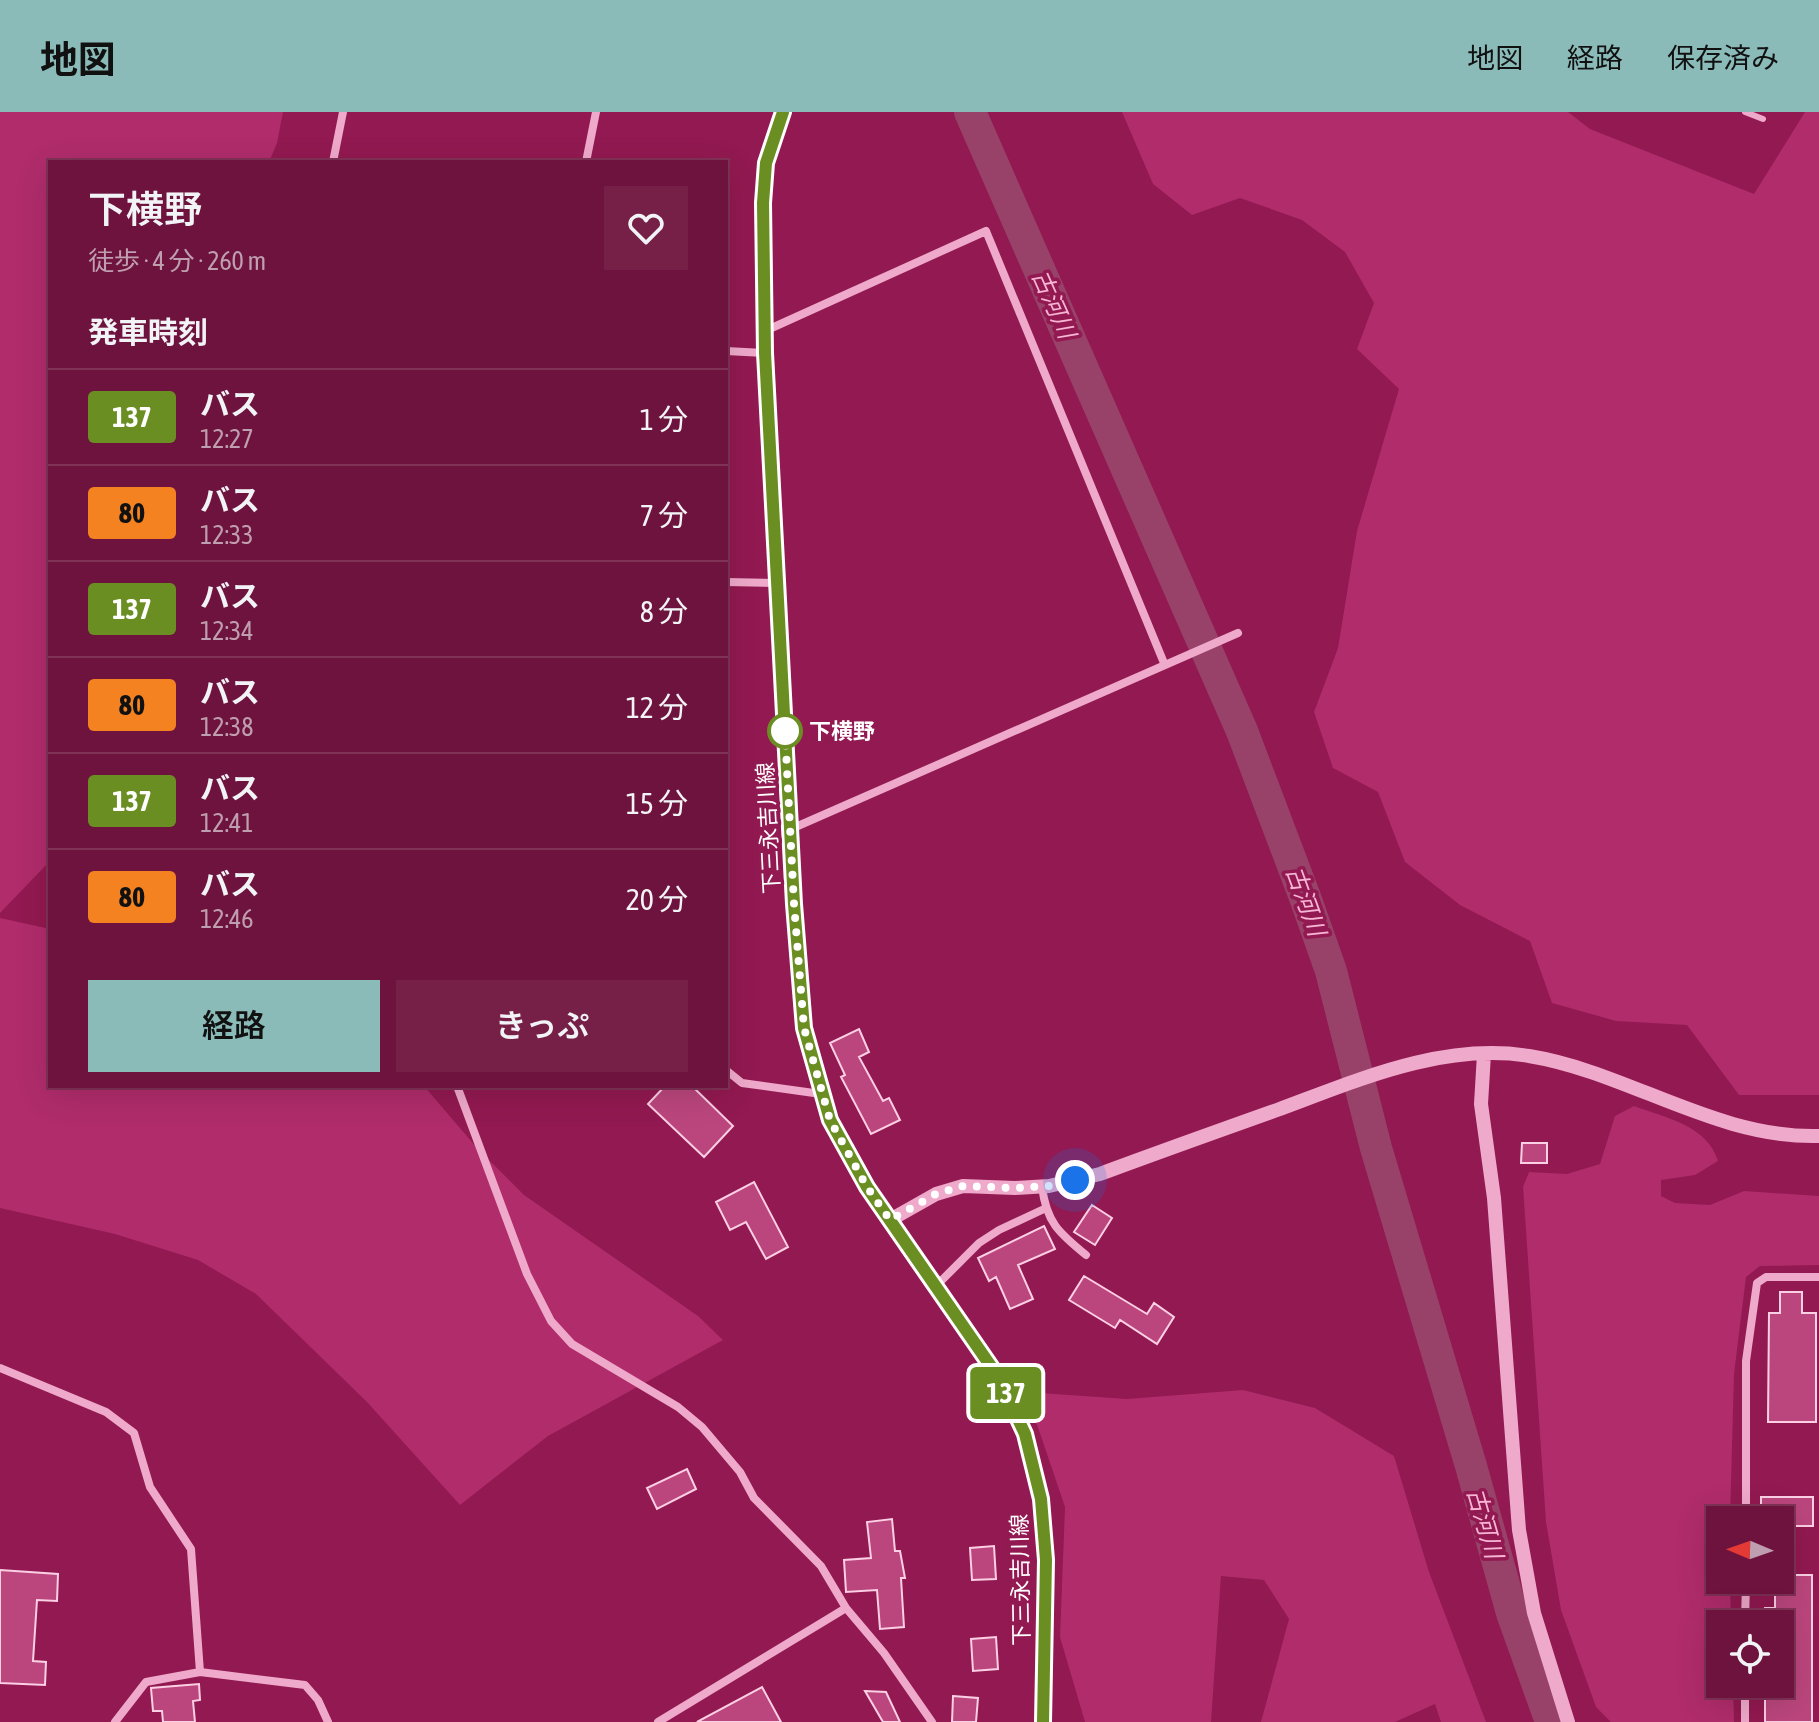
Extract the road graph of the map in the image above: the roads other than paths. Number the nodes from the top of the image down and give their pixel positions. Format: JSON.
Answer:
{"nodes":[{"id":1,"x":343,"y":112,"type":"edge"},
{"id":2,"x":596,"y":112,"type":"edge"},
{"id":3,"x":783,"y":112,"type":"edge"},
{"id":4,"x":1745,"y":112,"type":"edge"},
{"id":5,"x":1763,"y":119,"type":"dead end"},
{"id":6,"x":333,"y":160,"type":"edge"},
{"id":7,"x":586,"y":160,"type":"edge"},
{"id":8,"x":765,"y":331,"type":"junction"},
{"id":9,"x":728,"y":351,"type":"edge"},
{"id":10,"x":765,"y":353,"type":"junction"},
{"id":11,"x":728,"y":582,"type":"edge"},
{"id":12,"x":776,"y":583,"type":"junction"},
{"id":13,"x":1238,"y":633,"type":"dead end"},
{"id":14,"x":1167,"y":662,"type":"junction"},
{"id":15,"x":790,"y":829,"type":"junction"},
{"id":16,"x":1484,"y":1054,"type":"junction"},
{"id":17,"x":728,"y":1072,"type":"edge"},
{"id":18,"x":458,"y":1088,"type":"edge"},
{"id":19,"x":821,"y":1094,"type":"junction"},
{"id":20,"x":1819,"y":1136,"type":"edge"},
{"id":21,"x":1042,"y":1186,"type":"junction"},
{"id":22,"x":1044,"y":1209,"type":"junction"},
{"id":23,"x":890,"y":1220,"type":"junction"},
{"id":24,"x":1086,"y":1255,"type":"dead end"},
{"id":25,"x":1819,"y":1277,"type":"edge"},
{"id":26,"x":936,"y":1286,"type":"junction"},
{"id":27,"x":0,"y":1368,"type":"edge"},
{"id":28,"x":1746,"y":1506,"type":"edge"},
{"id":29,"x":846,"y":1608,"type":"junction"},
{"id":30,"x":200,"y":1672,"type":"junction"},
{"id":31,"x":1745,"y":1698,"type":"edge"},
{"id":32,"x":115,"y":1722,"type":"edge"},
{"id":33,"x":328,"y":1722,"type":"edge"},
{"id":34,"x":658,"y":1722,"type":"edge"},
{"id":35,"x":932,"y":1722,"type":"edge"},
{"id":36,"x":1043,"y":1722,"type":"edge"},
{"id":37,"x":1568,"y":1722,"type":"edge"},
{"id":38,"x":1745,"y":1722,"type":"edge"}],
"edges":[{"from":1,"to":6,"type":"street"},
{"from":2,"to":7,"type":"street"},
{"from":3,"to":8,"type":"main road","name":"下三永吉川線"},
{"from":4,"to":5,"type":"lane"},
{"from":8,"to":10,"type":"main road","name":"下三永吉川線"},
{"from":8,"to":14,"type":"street"},
{"from":9,"to":10,"type":"street"},
{"from":10,"to":12,"type":"main road","name":"下三永吉川線"},
{"from":11,"to":12,"type":"street"},
{"from":12,"to":15,"type":"main road","name":"下三永吉川線"},
{"from":13,"to":14,"type":"street"},
{"from":14,"to":15,"type":"street"},
{"from":15,"to":19,"type":"main road","name":"下三永吉川線"},
{"from":16,"to":20,"type":"street"},
{"from":16,"to":21,"type":"street"},
{"from":16,"to":37,"type":"street"},
{"from":17,"to":19,"type":"street"},
{"from":18,"to":29,"type":"street"},
{"from":19,"to":23,"type":"main road","name":"下三永吉川線"},
{"from":21,"to":22,"type":"street"},
{"from":21,"to":23,"type":"street"},
{"from":22,"to":24,"type":"street"},
{"from":22,"to":26,"type":"street"},
{"from":23,"to":26,"type":"main road","name":"下三永吉川線"},
{"from":25,"to":28,"type":"street"},
{"from":26,"to":36,"type":"main road","name":"下三永吉川線"},
{"from":27,"to":30,"type":"street"},
{"from":29,"to":34,"type":"street"},
{"from":29,"to":35,"type":"street"},
{"from":30,"to":32,"type":"street"},
{"from":30,"to":33,"type":"street"},
{"from":31,"to":38,"type":"street"}]}
